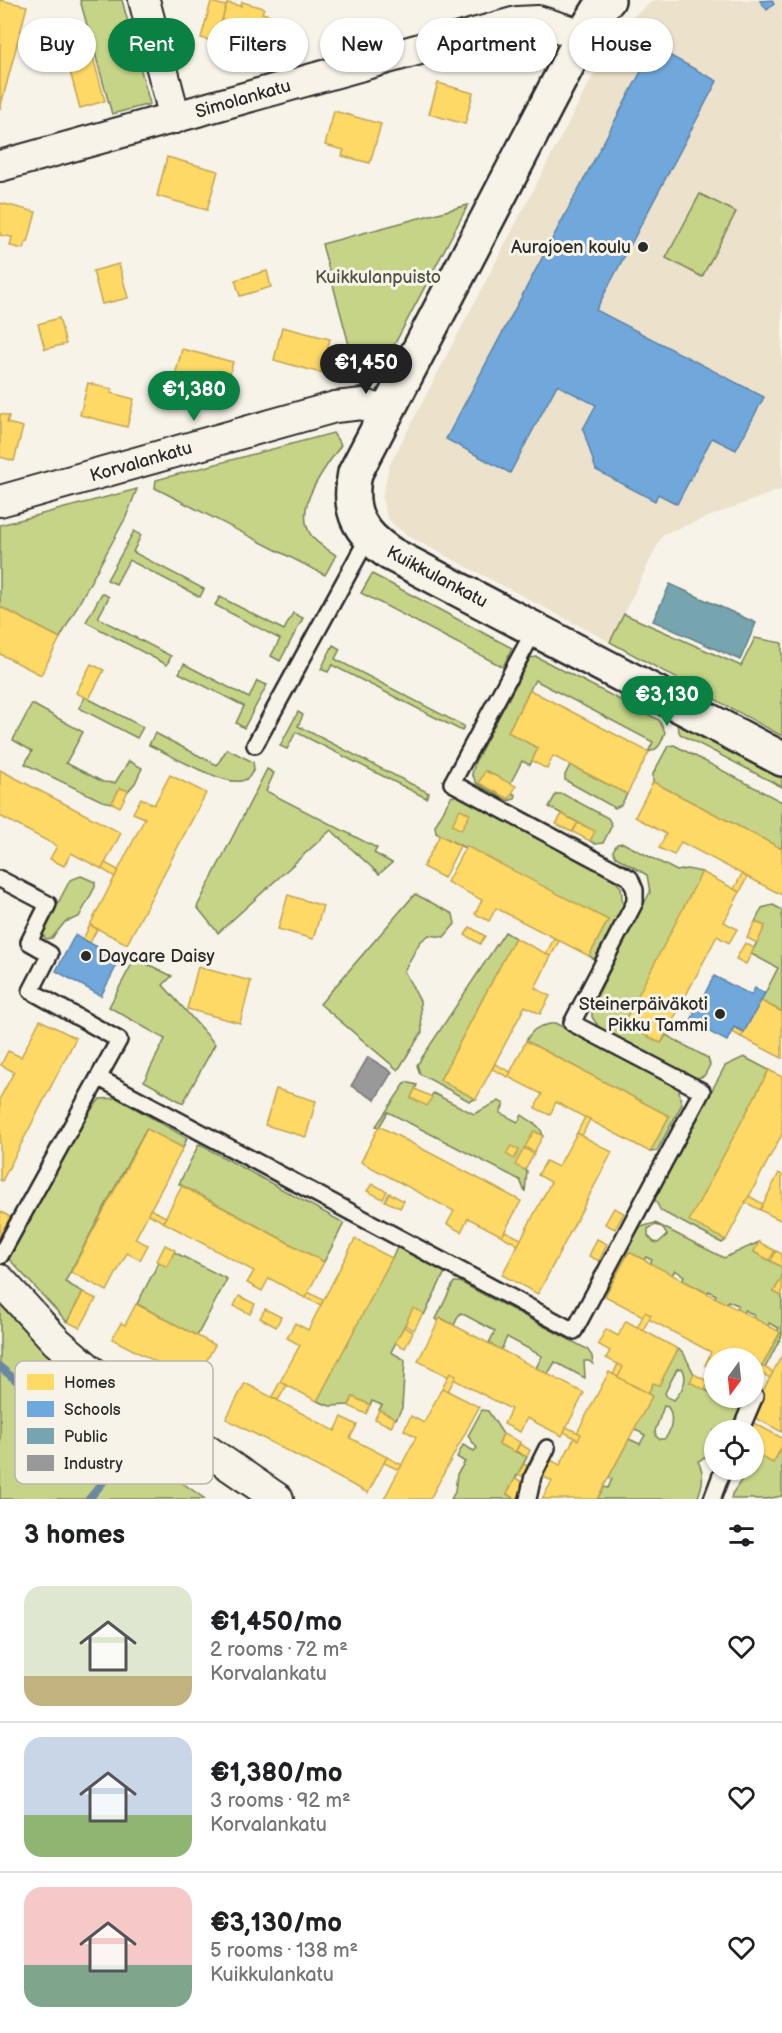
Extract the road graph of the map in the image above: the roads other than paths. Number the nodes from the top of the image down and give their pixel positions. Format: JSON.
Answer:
{"nodes":[{"id":1,"x":144,"y":0,"type":"edge"},
{"id":2,"x":608,"y":0,"type":"edge"},
{"id":3,"x":594,"y":18,"type":"edge"},
{"id":4,"x":569,"y":31,"type":"edge"},
{"id":5,"x":569,"y":62,"type":"edge"},
{"id":6,"x":175,"y":118,"type":"junction"},
{"id":7,"x":0,"y":166,"type":"edge"},
{"id":8,"x":385,"y":414,"type":"junction"},
{"id":9,"x":0,"y":501,"type":"edge"},
{"id":10,"x":369,"y":537,"type":"junction"},
{"id":11,"x":535,"y":629,"type":"junction"},
{"id":12,"x":255,"y":746,"type":"dead end"},
{"id":13,"x":782,"y":759,"type":"edge"},
{"id":14,"x":0,"y":879,"type":"edge"},
{"id":15,"x":99,"y":1077,"type":"junction"},
{"id":16,"x":0,"y":1256,"type":"edge"},
{"id":17,"x":0,"y":1280,"type":"edge"},
{"id":18,"x":78,"y":1361,"type":"edge"},
{"id":19,"x":547,"y":1448,"type":"dead end"},
{"id":20,"x":213,"y":1456,"type":"edge"},
{"id":21,"x":719,"y":1480,"type":"edge"},
{"id":22,"x":278,"y":1499,"type":"edge"},
{"id":23,"x":528,"y":1499,"type":"edge"},
{"id":24,"x":712,"y":1499,"type":"edge"}],
"edges":[{"from":1,"to":6,"type":"street"},
{"from":2,"to":3,"type":"street"},
{"from":4,"to":6,"type":"street","name":"Simolankatu"},
{"from":5,"to":8,"type":"street","name":"Kuikkulankatu"},
{"from":6,"to":7,"type":"street","name":"Simolankatu"},
{"from":8,"to":9,"type":"street","name":"Korvalankatu"},
{"from":8,"to":10,"type":"street","name":"Kuikkulankatu"},
{"from":10,"to":11,"type":"street","name":"Kuikkulankatu"},
{"from":10,"to":12,"type":"lane"},
{"from":11,"to":13,"type":"street","name":"Kuikkulankatu"},
{"from":11,"to":15,"type":"lane"},
{"from":14,"to":15,"type":"lane"},
{"from":15,"to":16,"type":"lane"},
{"from":17,"to":18,"type":"street"},
{"from":19,"to":23,"type":"lane"},
{"from":20,"to":22,"type":"street"},
{"from":21,"to":24,"type":"lane"}]}
